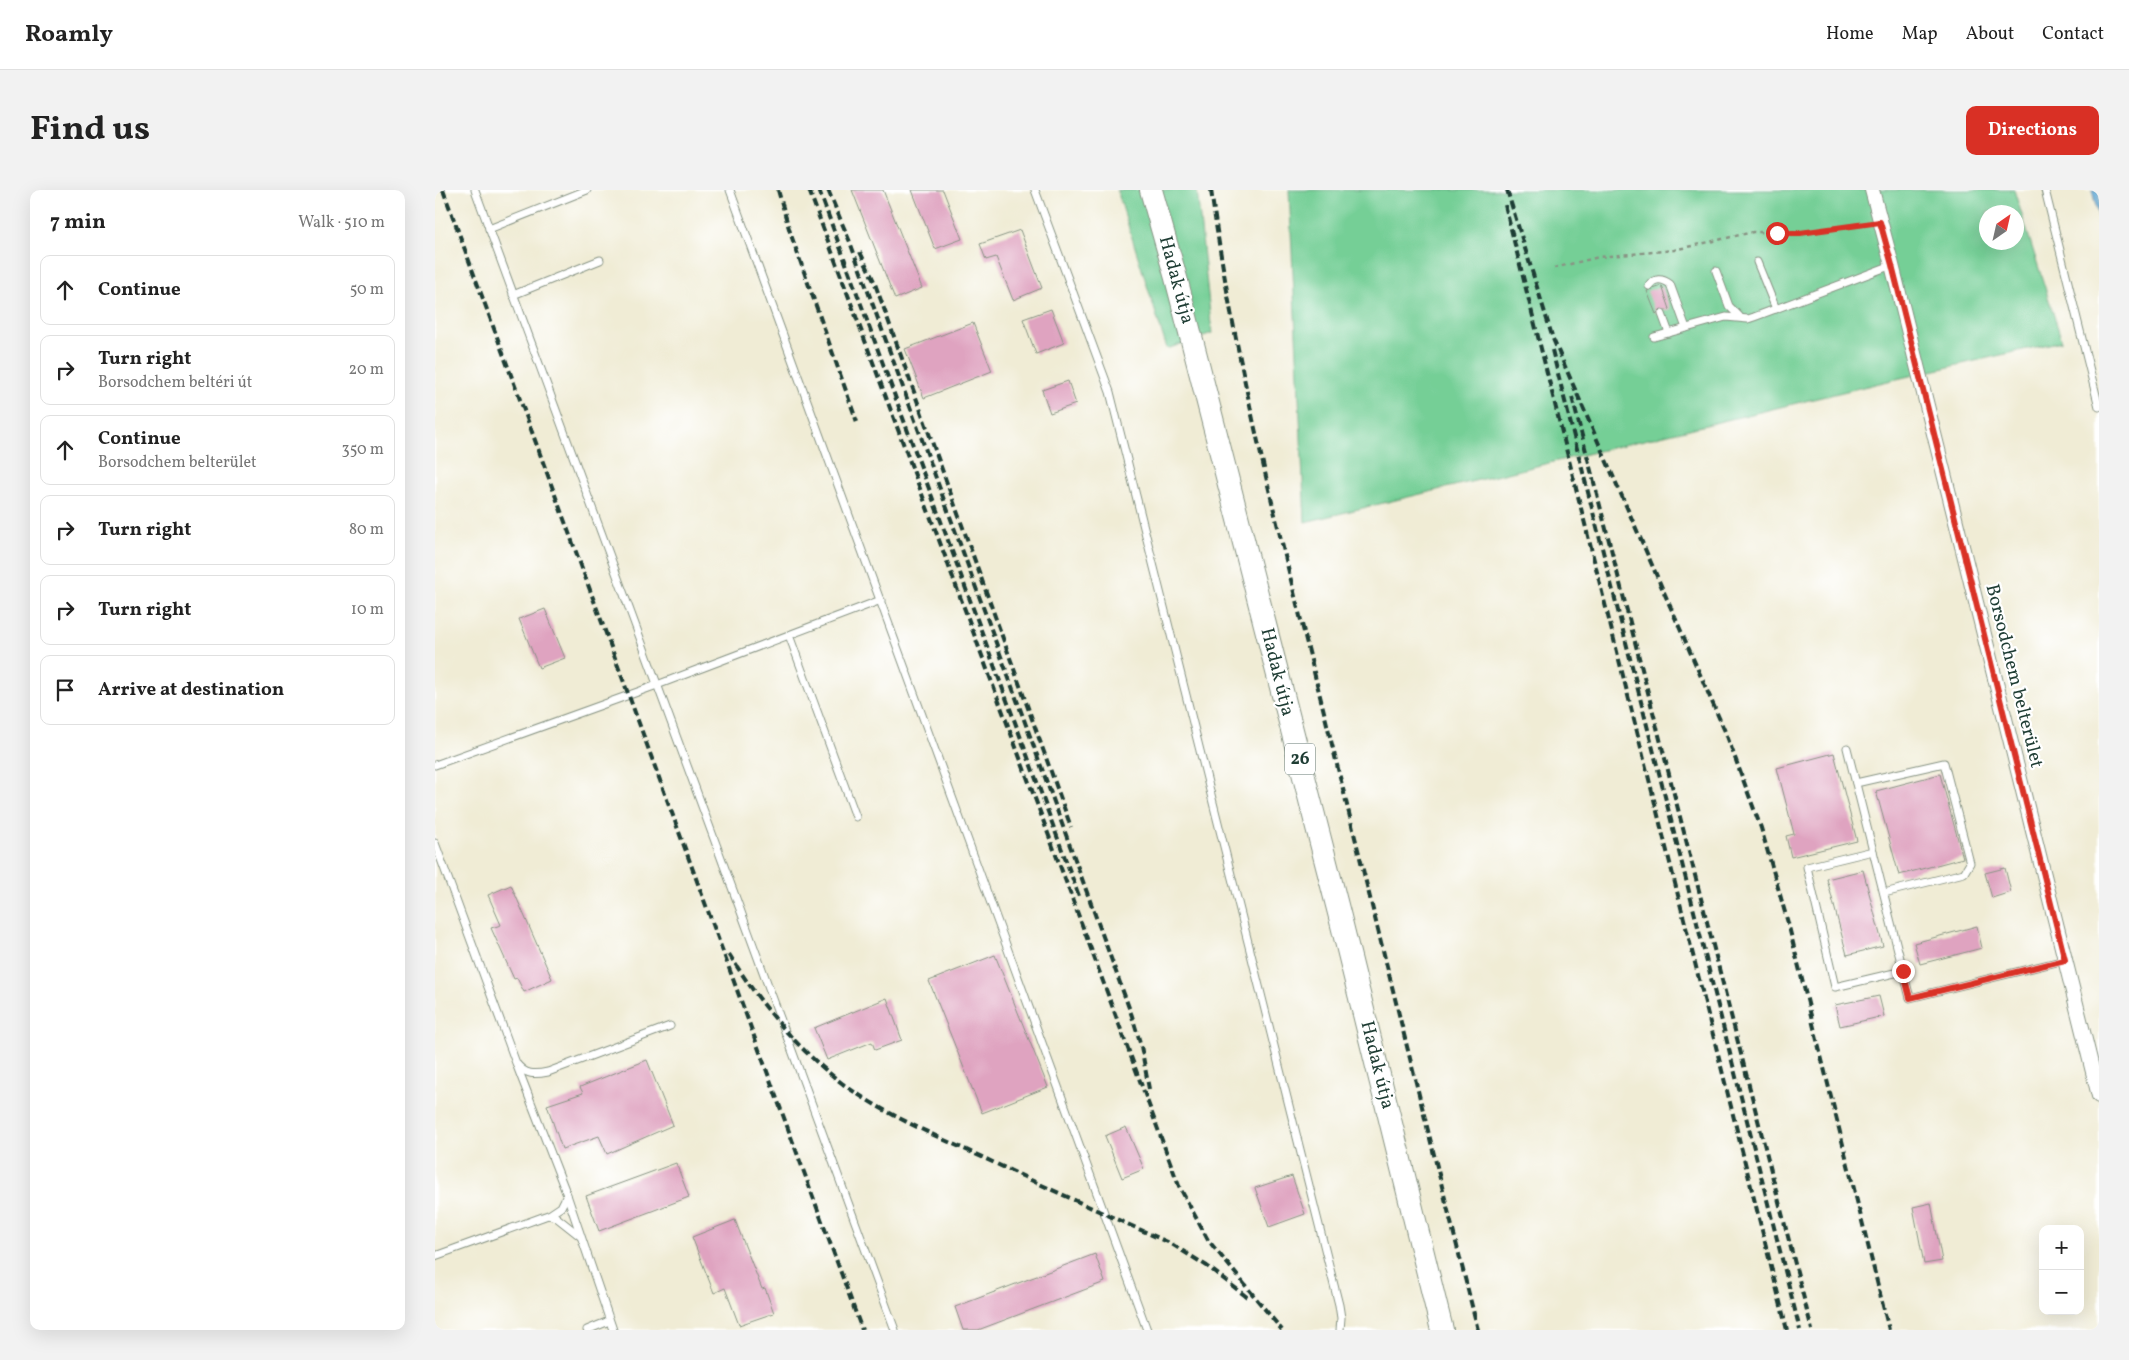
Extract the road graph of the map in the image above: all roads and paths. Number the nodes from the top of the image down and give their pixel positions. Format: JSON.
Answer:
{"nodes":[{"id":1,"x":475,"y":190,"type":"edge"},
{"id":2,"x":587,"y":190,"type":"edge"},
{"id":3,"x":730,"y":190,"type":"edge"},
{"id":4,"x":1035,"y":190,"type":"edge"},
{"id":5,"x":1151,"y":190,"type":"edge"},
{"id":6,"x":1872,"y":190,"type":"edge"},
{"id":7,"x":2045,"y":190,"type":"edge"},
{"id":8,"x":1880,"y":222,"type":"junction"},
{"id":9,"x":489,"y":229,"type":"junction"},
{"id":10,"x":600,"y":260,"type":"dead end"},
{"id":11,"x":1757,"y":262,"type":"dead end"},
{"id":12,"x":1892,"y":265,"type":"junction"},
{"id":13,"x":1554,"y":268,"type":"dead end"},
{"id":14,"x":1716,"y":271,"type":"dead end"},
{"id":15,"x":1649,"y":286,"type":"dead end"},
{"id":16,"x":513,"y":295,"type":"junction"},
{"id":17,"x":1776,"y":309,"type":"junction"},
{"id":18,"x":1662,"y":314,"type":"dead end"},
{"id":19,"x":1741,"y":318,"type":"junction"},
{"id":20,"x":1686,"y":328,"type":"junction"},
{"id":21,"x":1669,"y":333,"type":"junction"},
{"id":22,"x":1654,"y":337,"type":"dead end"},
{"id":23,"x":2099,"y":407,"type":"edge"},
{"id":24,"x":881,"y":600,"type":"junction"},
{"id":25,"x":789,"y":635,"type":"junction"},
{"id":26,"x":657,"y":686,"type":"junction"},
{"id":27,"x":1847,"y":748,"type":"dead end"},
{"id":28,"x":435,"y":765,"type":"edge"},
{"id":29,"x":1856,"y":783,"type":"junction"},
{"id":30,"x":856,"y":817,"type":"dead end"},
{"id":31,"x":435,"y":843,"type":"edge"},
{"id":32,"x":1873,"y":851,"type":"junction"},
{"id":33,"x":1883,"y":892,"type":"junction"},
{"id":34,"x":2065,"y":960,"type":"junction"},
{"id":35,"x":1903,"y":971,"type":"junction"},
{"id":36,"x":670,"y":1026,"type":"dead end"},
{"id":37,"x":516,"y":1063,"type":"junction"},
{"id":38,"x":2099,"y":1096,"type":"edge"},
{"id":39,"x":567,"y":1195,"type":"junction"},
{"id":40,"x":548,"y":1215,"type":"junction"},
{"id":41,"x":581,"y":1237,"type":"junction"},
{"id":42,"x":435,"y":1256,"type":"edge"},
{"id":43,"x":609,"y":1321,"type":"junction"},
{"id":44,"x":587,"y":1330,"type":"edge"},
{"id":45,"x":613,"y":1330,"type":"edge"},
{"id":46,"x":895,"y":1330,"type":"edge"},
{"id":47,"x":1147,"y":1330,"type":"edge"},
{"id":48,"x":1340,"y":1330,"type":"edge"},
{"id":49,"x":1442,"y":1330,"type":"edge"}],
"edges":[{"from":1,"to":9,"type":"lane"},
{"from":2,"to":9,"type":"lane"},
{"from":3,"to":24,"type":"lane"},
{"from":4,"to":48,"type":"lane"},
{"from":5,"to":49,"type":"main road","name":"Hadak útja","number":"26"},
{"from":6,"to":8,"type":"street","name":"Borsodchem belterület"},
{"from":7,"to":23,"type":"lane"},
{"from":8,"to":12,"type":"street","name":"Borsodchem belterület"},
{"from":8,"to":13,"type":"path"},
{"from":9,"to":16,"type":"lane"},
{"from":10,"to":16,"type":"lane"},
{"from":11,"to":17,"type":"lane"},
{"from":12,"to":17,"type":"lane"},
{"from":12,"to":34,"type":"street","name":"Borsodchem belterület"},
{"from":14,"to":19,"type":"lane"},
{"from":15,"to":20,"type":"lane"},
{"from":16,"to":26,"type":"lane"},
{"from":17,"to":19,"type":"lane"},
{"from":18,"to":21,"type":"lane"},
{"from":19,"to":20,"type":"lane"},
{"from":20,"to":21,"type":"lane"},
{"from":21,"to":22,"type":"lane"},
{"from":24,"to":25,"type":"lane"},
{"from":24,"to":47,"type":"lane"},
{"from":25,"to":26,"type":"lane"},
{"from":25,"to":30,"type":"lane"},
{"from":26,"to":28,"type":"lane"},
{"from":26,"to":46,"type":"lane"},
{"from":27,"to":29,"type":"lane"},
{"from":29,"to":32,"type":"lane"},
{"from":29,"to":33,"type":"lane"},
{"from":31,"to":37,"type":"lane"},
{"from":32,"to":33,"type":"lane"},
{"from":32,"to":35,"type":"lane"},
{"from":33,"to":35,"type":"lane"},
{"from":34,"to":35,"type":"lane"},
{"from":34,"to":38,"type":"street","name":"Borsodchem belterület"},
{"from":36,"to":37,"type":"lane"},
{"from":37,"to":39,"type":"lane"},
{"from":39,"to":40,"type":"lane"},
{"from":39,"to":41,"type":"lane"},
{"from":40,"to":41,"type":"lane"},
{"from":40,"to":42,"type":"lane"},
{"from":41,"to":43,"type":"lane"},
{"from":43,"to":44,"type":"lane"},
{"from":43,"to":45,"type":"lane"}]}
